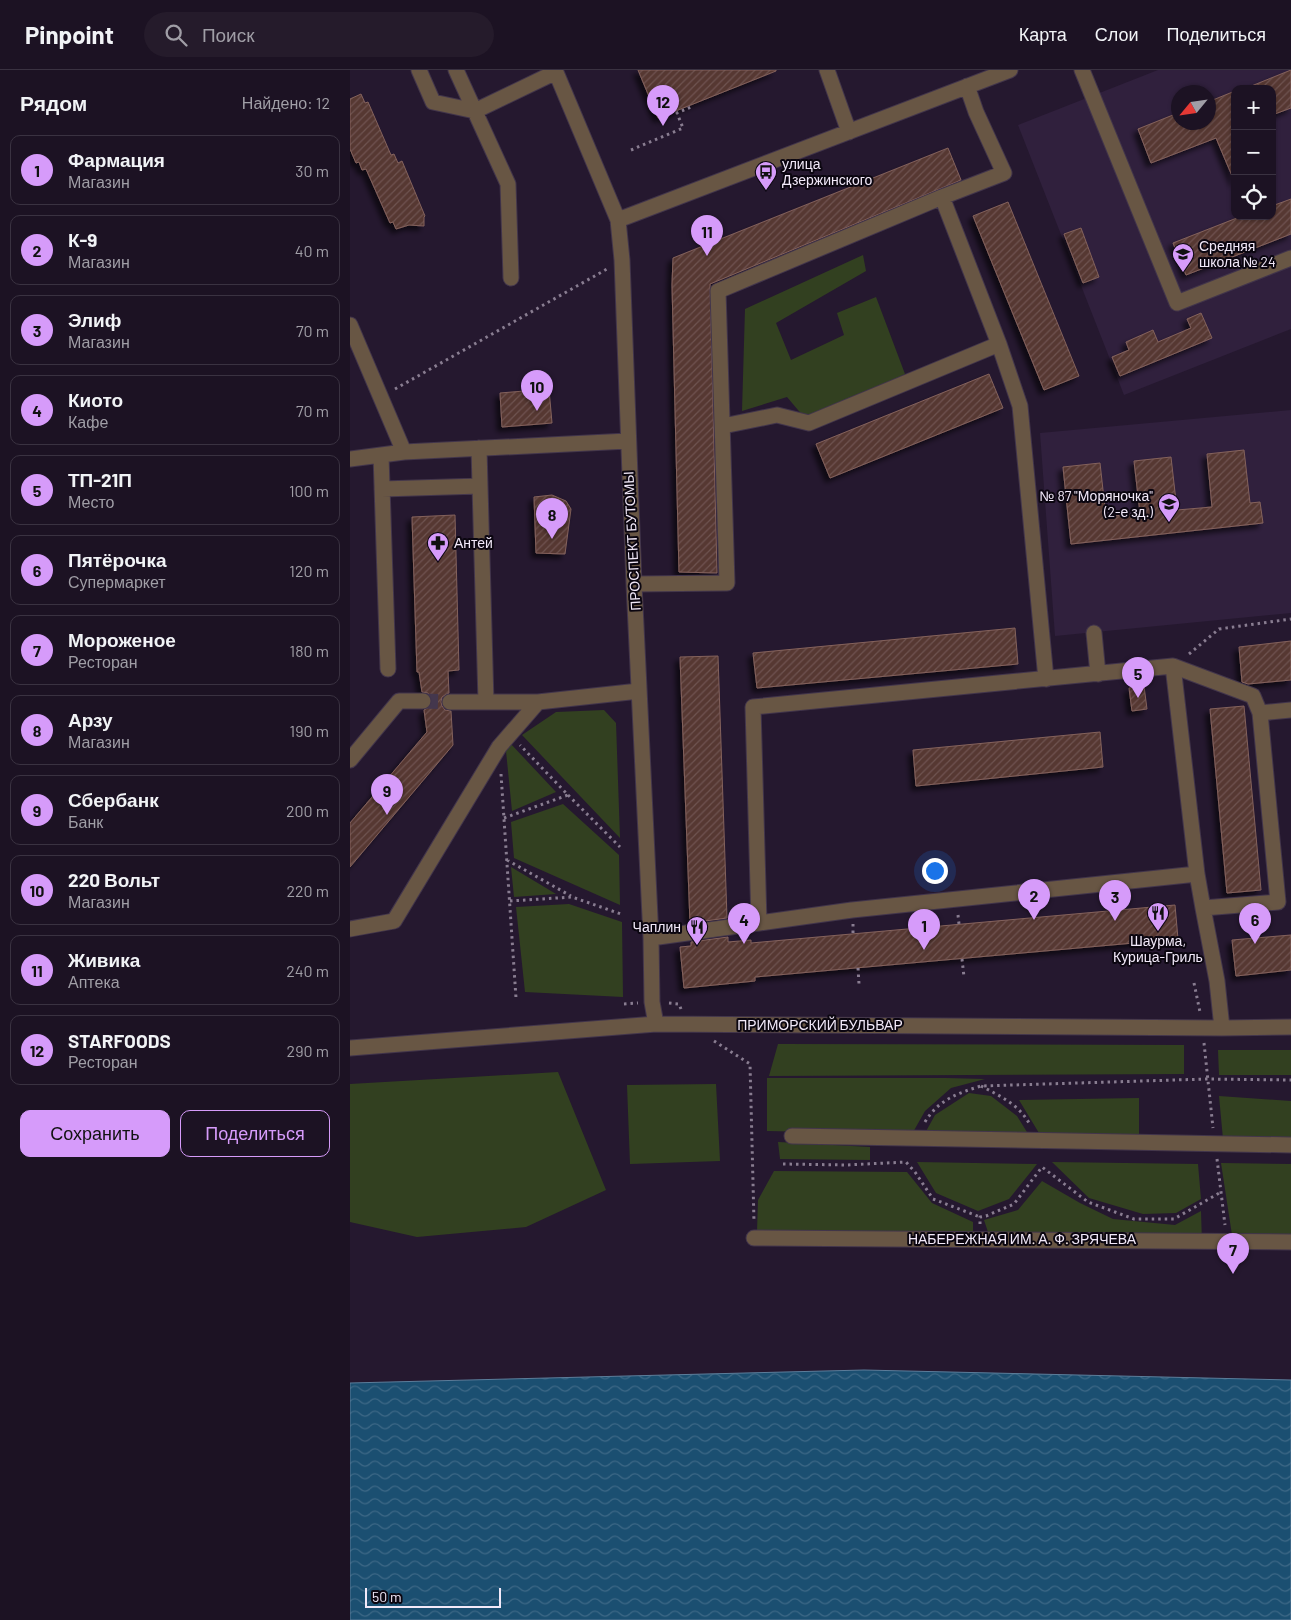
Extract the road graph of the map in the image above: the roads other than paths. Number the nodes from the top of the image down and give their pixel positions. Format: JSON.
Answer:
{"nodes":[{"id":1,"x":418,"y":70,"type":"edge"},
{"id":2,"x":456,"y":70,"type":"edge"},
{"id":3,"x":827,"y":70,"type":"edge"},
{"id":4,"x":1010,"y":70,"type":"edge"},
{"id":5,"x":1082,"y":70,"type":"edge"},
{"id":6,"x":556,"y":71,"type":"edge"},
{"id":7,"x":967,"y":86,"type":"junction"},
{"id":8,"x":475,"y":111,"type":"junction"},
{"id":9,"x":849,"y":132,"type":"junction"},
{"id":10,"x":942,"y":196,"type":"junction"},
{"id":11,"x":618,"y":220,"type":"junction"},
{"id":12,"x":1291,"y":258,"type":"edge"},
{"id":13,"x":511,"y":278,"type":"dead end"},
{"id":14,"x":350,"y":325,"type":"edge"},
{"id":15,"x":999,"y":344,"type":"junction"},
{"id":16,"x":724,"y":426,"type":"junction"},
{"id":17,"x":628,"y":441,"type":"junction"},
{"id":18,"x":479,"y":448,"type":"junction"},
{"id":19,"x":404,"y":452,"type":"junction"},
{"id":20,"x":381,"y":455,"type":"junction"},
{"id":21,"x":350,"y":459,"type":"edge"},
{"id":22,"x":480,"y":486,"type":"junction"},
{"id":23,"x":382,"y":489,"type":"junction"},
{"id":24,"x":634,"y":584,"type":"junction"},
{"id":25,"x":1094,"y":633,"type":"dead end"},
{"id":26,"x":1174,"y":666,"type":"junction"},
{"id":27,"x":388,"y":669,"type":"dead end"},
{"id":28,"x":1098,"y":674,"type":"junction"},
{"id":29,"x":1046,"y":679,"type":"junction"},
{"id":30,"x":639,"y":691,"type":"junction"},
{"id":31,"x":423,"y":701,"type":"tunnel mouth"},
{"id":32,"x":450,"y":702,"type":"tunnel mouth"},
{"id":33,"x":486,"y":702,"type":"junction"},
{"id":34,"x":538,"y":702,"type":"junction"},
{"id":35,"x":1291,"y":710,"type":"edge"},
{"id":36,"x":1260,"y":713,"type":"junction"},
{"id":37,"x":350,"y":760,"type":"edge"},
{"id":38,"x":1197,"y":874,"type":"junction"},
{"id":39,"x":1285,"y":901,"type":"edge"},
{"id":40,"x":1203,"y":908,"type":"junction"},
{"id":41,"x":759,"y":923,"type":"junction"},
{"id":42,"x":350,"y":929,"type":"edge"},
{"id":43,"x":651,"y":938,"type":"junction"},
{"id":44,"x":656,"y":1024,"type":"junction"},
{"id":45,"x":1222,"y":1028,"type":"junction"},
{"id":46,"x":1291,"y":1028,"type":"edge"},
{"id":47,"x":350,"y":1048,"type":"edge"},
{"id":48,"x":792,"y":1136,"type":"dead end"},
{"id":49,"x":1291,"y":1145,"type":"edge"},
{"id":50,"x":754,"y":1238,"type":"road end"},
{"id":51,"x":1291,"y":1242,"type":"edge"}],
"edges":[{"from":1,"to":8,"type":"street"},
{"from":2,"to":8,"type":"street"},
{"from":3,"to":9,"type":"street"},
{"from":4,"to":7,"type":"street"},
{"from":5,"to":12,"type":"street"},
{"from":6,"to":8,"type":"street"},
{"from":6,"to":11,"type":"street","name":"ПРОСПЕКТ БУТОМЫ"},
{"from":7,"to":9,"type":"street"},
{"from":7,"to":10,"type":"street"},
{"from":8,"to":13,"type":"street"},
{"from":9,"to":11,"type":"street"},
{"from":10,"to":15,"type":"street"},
{"from":10,"to":16,"type":"street"},
{"from":11,"to":17,"type":"street","name":"ПРОСПЕКТ БУТОМЫ"},
{"from":14,"to":19,"type":"street"},
{"from":15,"to":16,"type":"street"},
{"from":15,"to":29,"type":"street"},
{"from":16,"to":24,"type":"street"},
{"from":17,"to":18,"type":"street"},
{"from":17,"to":24,"type":"street","name":"ПРОСПЕКТ БУТОМЫ"},
{"from":18,"to":19,"type":"street"},
{"from":18,"to":22,"type":"street"},
{"from":19,"to":20,"type":"street"},
{"from":20,"to":21,"type":"street"},
{"from":20,"to":23,"type":"street"},
{"from":22,"to":23,"type":"street"},
{"from":22,"to":33,"type":"street"},
{"from":23,"to":27,"type":"street"},
{"from":24,"to":30,"type":"street","name":"ПРОСПЕКТ БУТОМЫ"},
{"from":25,"to":28,"type":"street"},
{"from":26,"to":28,"type":"street"},
{"from":26,"to":36,"type":"street"},
{"from":26,"to":38,"type":"street"},
{"from":28,"to":29,"type":"street"},
{"from":29,"to":41,"type":"street"},
{"from":30,"to":34,"type":"street"},
{"from":30,"to":43,"type":"street","name":"ПРОСПЕКТ БУТОМЫ"},
{"from":31,"to":37,"type":"street"},
{"from":32,"to":33,"type":"street"},
{"from":33,"to":34,"type":"street"},
{"from":34,"to":42,"type":"street"},
{"from":35,"to":36,"type":"street"},
{"from":36,"to":39,"type":"street"},
{"from":38,"to":40,"type":"street"},
{"from":38,"to":41,"type":"street"},
{"from":39,"to":40,"type":"street"},
{"from":40,"to":45,"type":"street"},
{"from":41,"to":43,"type":"street"},
{"from":43,"to":44,"type":"street","name":"ПРОСПЕКТ БУТОМЫ"},
{"from":44,"to":45,"type":"street","name":"ПРИМОРСКИЙ БУЛЬВАР"},
{"from":44,"to":47,"type":"street","name":"ПРИМОРСКИЙ БУЛЬВАР"},
{"from":45,"to":46,"type":"street","name":"ПРИМОРСКИЙ БУЛЬВАР"},
{"from":48,"to":49,"type":"street"},
{"from":50,"to":51,"type":"street","name":"НАБЕРЕЖНАЯ ИМ. А. Ф. ЗРЯЧЕВА"}]}
